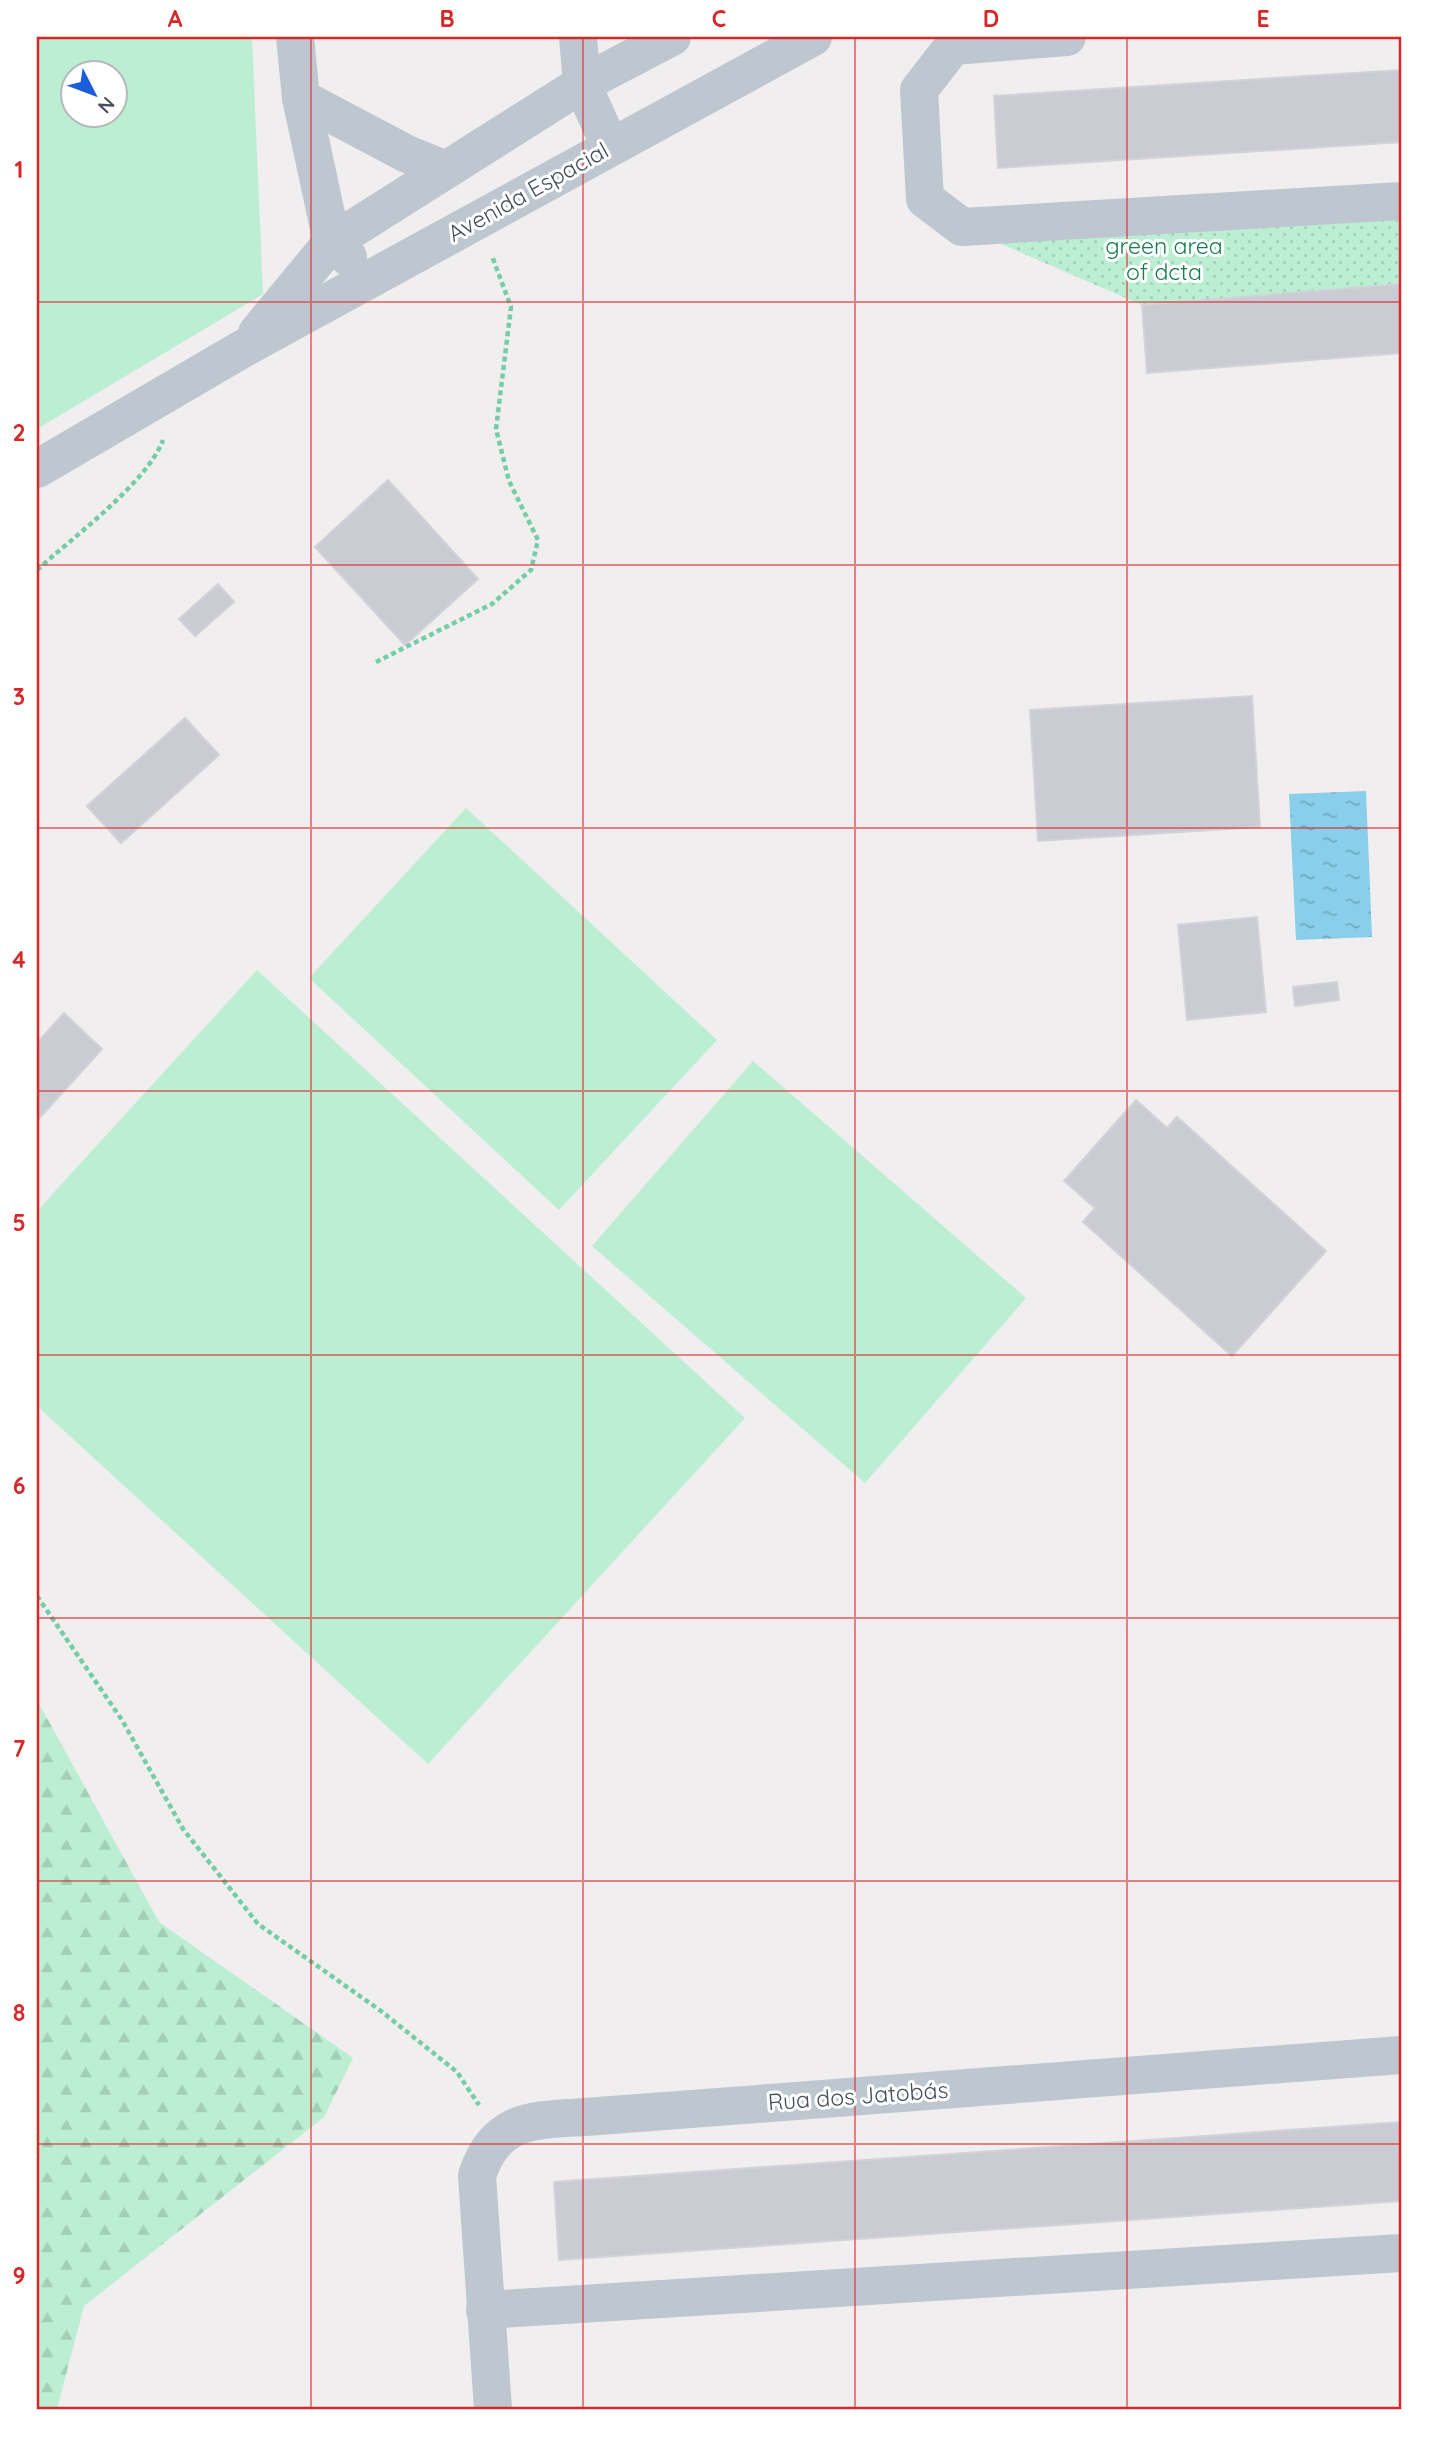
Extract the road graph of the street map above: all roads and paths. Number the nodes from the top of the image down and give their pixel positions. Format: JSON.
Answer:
{"nodes":[{"id":1,"x":295,"y":37,"type":"edge"},
{"id":2,"x":578,"y":37,"type":"edge"},
{"id":3,"x":672,"y":37,"type":"edge"},
{"id":4,"x":813,"y":37,"type":"edge"},
{"id":5,"x":1067,"y":37,"type":"edge"},
{"id":6,"x":582,"y":84,"type":"junction"},
{"id":7,"x":301,"y":98,"type":"junction"},
{"id":8,"x":610,"y":146,"type":"junction"},
{"id":9,"x":444,"y":169,"type":"junction"},
{"id":10,"x":1401,"y":201,"type":"edge"},
{"id":11,"x":478,"y":219,"type":"junction"},
{"id":12,"x":332,"y":242,"type":"junction"},
{"id":13,"x":372,"y":280,"type":"junction"},
{"id":14,"x":244,"y":348,"type":"junction"},
{"id":15,"x":186,"y":384,"type":"junction"},
{"id":16,"x":37,"y":469,"type":"edge"},
{"id":17,"x":37,"y":570,"type":"edge"},
{"id":18,"x":376,"y":662,"type":"dead end"},
{"id":19,"x":37,"y":1596,"type":"edge"},
{"id":20,"x":1401,"y":2055,"type":"edge"},
{"id":21,"x":500,"y":2134,"type":"junction"},
{"id":22,"x":1401,"y":2253,"type":"edge"},
{"id":23,"x":485,"y":2309,"type":"junction"},
{"id":24,"x":493,"y":2409,"type":"edge"}],
"edges":[{"from":1,"to":7,"type":"lane"},
{"from":2,"to":6,"type":"lane"},
{"from":3,"to":6,"type":"lane","name":"Avenida Espacial"},
{"from":4,"to":8,"type":"lane","name":"Avenida Espacial"},
{"from":5,"to":10,"type":"lane"},
{"from":6,"to":8,"type":"lane"},
{"from":6,"to":9,"type":"lane","name":"Avenida Espacial"},
{"from":7,"to":9,"type":"lane"},
{"from":7,"to":12,"type":"lane"},
{"from":8,"to":11,"type":"lane","name":"Avenida Espacial"},
{"from":9,"to":12,"type":"lane","name":"Avenida Espacial"},
{"from":11,"to":13,"type":"lane","name":"Avenida Espacial"},
{"from":11,"to":18,"type":"path"},
{"from":12,"to":13,"type":"lane"},
{"from":12,"to":14,"type":"lane","name":"Avenida Espacial"},
{"from":13,"to":14,"type":"lane","name":"Avenida Espacial"},
{"from":14,"to":15,"type":"lane","name":"Avenida Espacial"},
{"from":15,"to":16,"type":"lane","name":"Avenida Espacial"},
{"from":15,"to":17,"type":"path"},
{"from":19,"to":21,"type":"path"},
{"from":20,"to":21,"type":"lane","name":"Rua dos Jatobás"},
{"from":21,"to":23,"type":"lane"},
{"from":22,"to":23,"type":"lane"},
{"from":23,"to":24,"type":"lane"}]}
